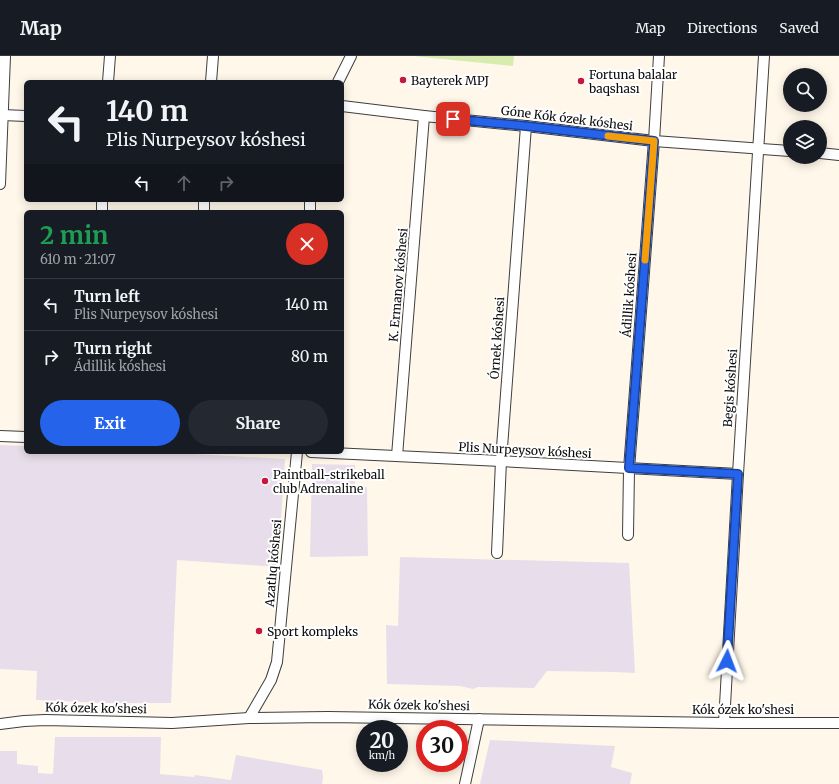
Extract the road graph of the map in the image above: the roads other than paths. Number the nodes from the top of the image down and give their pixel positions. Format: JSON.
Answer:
{"nodes":[{"id":1,"x":5,"y":56,"type":"edge"},
{"id":2,"x":110,"y":56,"type":"edge"},
{"id":3,"x":213,"y":56,"type":"edge"},
{"id":4,"x":351,"y":56,"type":"edge"},
{"id":5,"x":659,"y":56,"type":"edge"},
{"id":6,"x":764,"y":56,"type":"edge"},
{"id":7,"x":108,"y":80,"type":"edge"},
{"id":8,"x":211,"y":80,"type":"edge"},
{"id":9,"x":339,"y":80,"type":"edge"},
{"id":10,"x":344,"y":106,"type":"edge"},
{"id":11,"x":1,"y":115,"type":"edge"},
{"id":12,"x":24,"y":116,"type":"edge"},
{"id":13,"x":424,"y":116,"type":"junction"},
{"id":14,"x":526,"y":126,"type":"junction"},
{"id":15,"x":654,"y":141,"type":"junction"},
{"id":16,"x":759,"y":149,"type":"junction"},
{"id":17,"x":783,"y":151,"type":"edge"},
{"id":18,"x":827,"y":154,"type":"edge"},
{"id":19,"x":839,"y":155,"type":"edge"},
{"id":20,"x":0,"y":184,"type":"edge"},
{"id":21,"x":0,"y":436,"type":"edge"},
{"id":22,"x":24,"y":437,"type":"edge"},
{"id":23,"x":297,"y":454,"type":"edge"},
{"id":24,"x":344,"y":454,"type":"edge"},
{"id":25,"x":397,"y":456,"type":"junction"},
{"id":26,"x":501,"y":461,"type":"junction"},
{"id":27,"x":629,"y":468,"type":"junction"},
{"id":28,"x":738,"y":474,"type":"junction"},
{"id":29,"x":628,"y":535,"type":"dead end"},
{"id":30,"x":497,"y":553,"type":"dead end"},
{"id":31,"x":249,"y":718,"type":"junction"},
{"id":32,"x":479,"y":719,"type":"junction"},
{"id":33,"x":724,"y":723,"type":"junction"},
{"id":34,"x":839,"y":723,"type":"edge"},
{"id":35,"x":0,"y":724,"type":"edge"},
{"id":36,"x":465,"y":784,"type":"edge"}],
"edges":[{"from":1,"to":11,"type":"street"},
{"from":2,"to":7,"type":"street"},
{"from":3,"to":8,"type":"street"},
{"from":4,"to":9,"type":"street"},
{"from":5,"to":15,"type":"street","name":"Ádillik kóshesi"},
{"from":6,"to":16,"type":"street","name":"Begis kóshesi"},
{"from":10,"to":13,"type":"street","name":"Góne Kók ózek kóshesi"},
{"from":11,"to":12,"type":"street"},
{"from":11,"to":20,"type":"street"},
{"from":13,"to":14,"type":"street","name":"Góne Kók ózek kóshesi"},
{"from":13,"to":25,"type":"street","name":"K. Ermanov kóshesi"},
{"from":14,"to":15,"type":"street","name":"Góne Kók ózek kóshesi"},
{"from":14,"to":26,"type":"street","name":"Órnek kóshesi"},
{"from":15,"to":16,"type":"street","name":"Góne Kók ózek kóshesi"},
{"from":15,"to":27,"type":"street","name":"Ádillik kóshesi"},
{"from":16,"to":17,"type":"street","name":"Góne Kók ózek kóshesi"},
{"from":16,"to":28,"type":"street","name":"Begis kóshesi"},
{"from":18,"to":19,"type":"street"},
{"from":21,"to":22,"type":"street"},
{"from":23,"to":31,"type":"street","name":"Azatlıq kóshesi"},
{"from":24,"to":25,"type":"street","name":"Plis Nurpeysov kóshesi"},
{"from":25,"to":26,"type":"street","name":"Plis Nurpeysov kóshesi"},
{"from":26,"to":27,"type":"street","name":"Plis Nurpeysov kóshesi"},
{"from":26,"to":30,"type":"street","name":"Órnek kóshesi"},
{"from":27,"to":28,"type":"street","name":"Plis Nurpeysov kóshesi"},
{"from":27,"to":29,"type":"street","name":"Ádillik kóshesi"},
{"from":28,"to":33,"type":"street","name":"Begis kóshesi"},
{"from":31,"to":32,"type":"street","name":"Kók ózek ko'shesi"},
{"from":31,"to":35,"type":"street","name":"Kók ózek ko'shesi"},
{"from":32,"to":33,"type":"street","name":"Kók ózek ko'shesi"},
{"from":32,"to":36,"type":"street"},
{"from":33,"to":34,"type":"street","name":"Kók ózek ko'shesi"}]}
